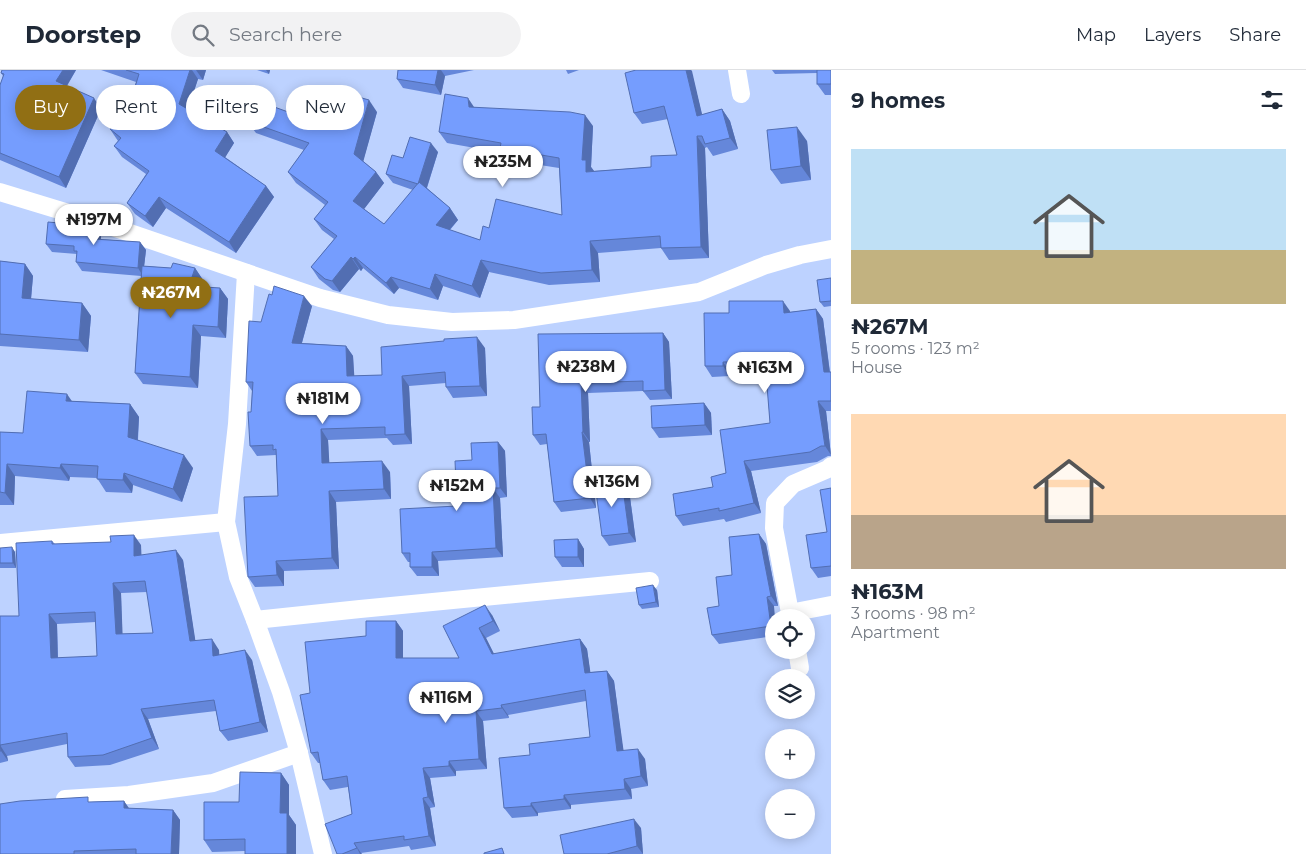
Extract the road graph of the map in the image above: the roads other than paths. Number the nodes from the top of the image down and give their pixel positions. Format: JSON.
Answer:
{"nodes":[{"id":1,"x":738,"y":70,"type":"edge"},
{"id":2,"x":742,"y":94,"type":"dead end"},
{"id":3,"x":0,"y":192,"type":"edge"},
{"id":4,"x":831,"y":249,"type":"edge"},
{"id":5,"x":246,"y":273,"type":"junction"},
{"id":6,"x":831,"y":466,"type":"edge"},
{"id":7,"x":226,"y":522,"type":"junction"},
{"id":8,"x":0,"y":543,"type":"edge"},
{"id":9,"x":650,"y":581,"type":"dead end"},
{"id":10,"x":831,"y":605,"type":"edge"},
{"id":11,"x":789,"y":609,"type":"edge"},
{"id":12,"x":815,"y":609,"type":"edge"},
{"id":13,"x":256,"y":620,"type":"junction"},
{"id":14,"x":798,"y":659,"type":"edge"},
{"id":15,"x":800,"y":668,"type":"dead end"},
{"id":16,"x":299,"y":753,"type":"junction"},
{"id":17,"x":45,"y":800,"type":"edge"},
{"id":18,"x":323,"y":854,"type":"edge"}],
"edges":[{"from":1,"to":2,"type":"street"},
{"from":3,"to":5,"type":"street"},
{"from":4,"to":5,"type":"street"},
{"from":5,"to":7,"type":"street"},
{"from":6,"to":11,"type":"street"},
{"from":7,"to":8,"type":"street"},
{"from":7,"to":13,"type":"street"},
{"from":9,"to":13,"type":"street"},
{"from":10,"to":12,"type":"street"},
{"from":13,"to":16,"type":"street"},
{"from":14,"to":15,"type":"street"},
{"from":16,"to":17,"type":"street"},
{"from":16,"to":18,"type":"street"}]}
